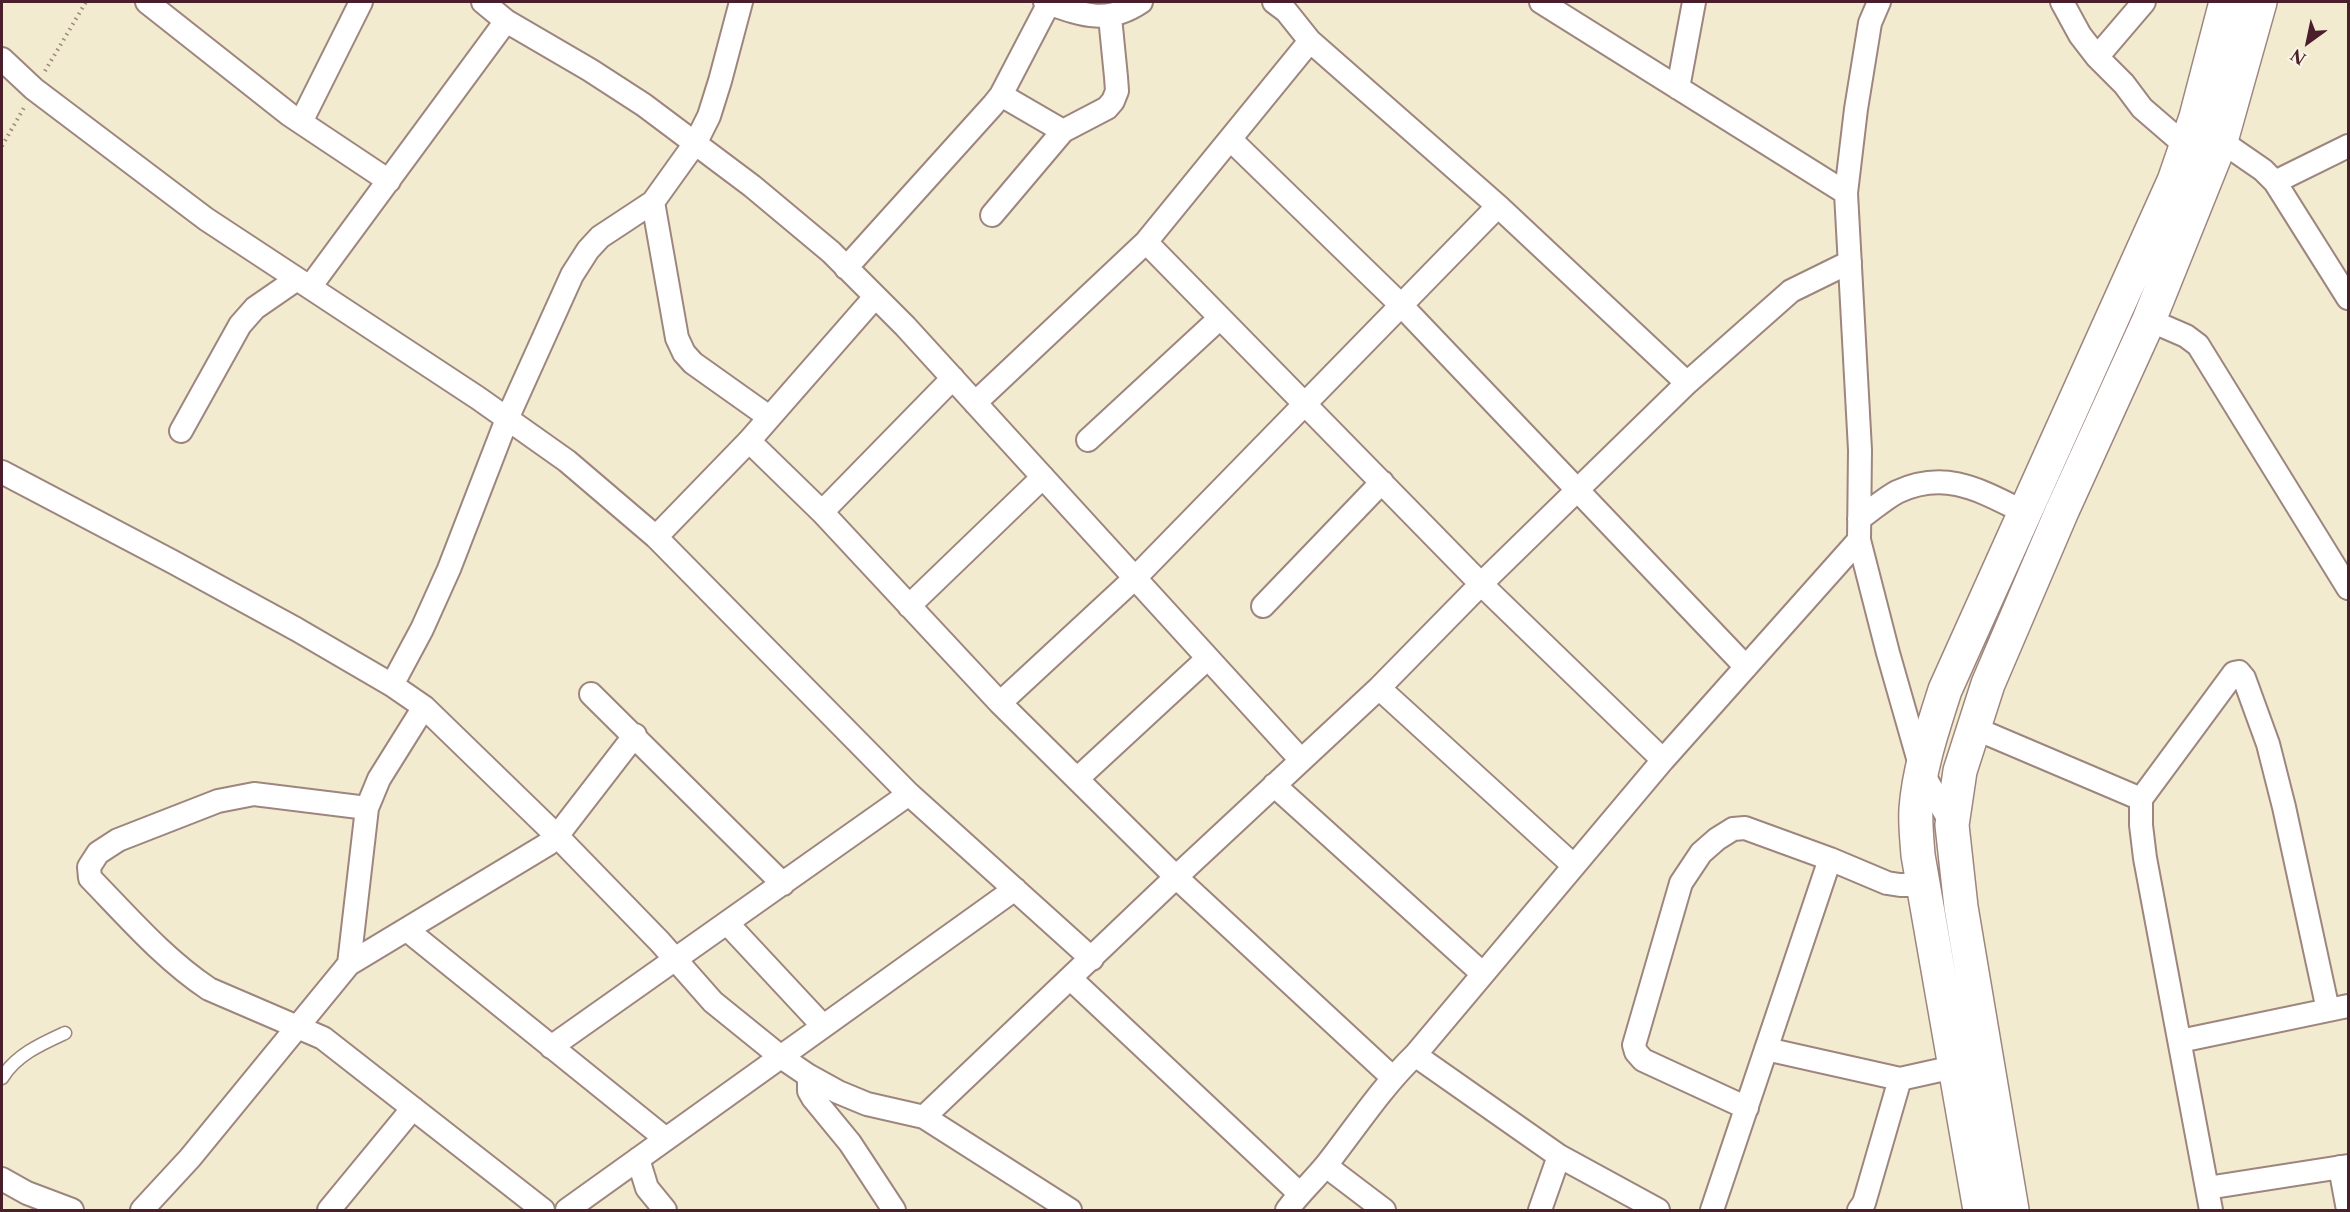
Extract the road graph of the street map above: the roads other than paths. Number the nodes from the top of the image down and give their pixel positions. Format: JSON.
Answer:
{"nodes":[{"id":1,"x":147,"y":2,"type":"edge"},
{"id":2,"x":361,"y":2,"type":"edge"},
{"id":3,"x":483,"y":2,"type":"edge"},
{"id":4,"x":1047,"y":2,"type":"edge"},
{"id":5,"x":1141,"y":2,"type":"edge"},
{"id":6,"x":1275,"y":2,"type":"edge"},
{"id":7,"x":1541,"y":2,"type":"edge"},
{"id":8,"x":1694,"y":2,"type":"edge"},
{"id":9,"x":1879,"y":2,"type":"edge"},
{"id":10,"x":2062,"y":2,"type":"edge"},
{"id":11,"x":2144,"y":2,"type":"edge"},
{"id":12,"x":2226,"y":2,"type":"edge"},
{"id":13,"x":2260,"y":2,"type":"edge"},
{"id":14,"x":736,"y":4,"type":"edge"},
{"id":15,"x":1110,"y":16,"type":"junction"},
{"id":16,"x":506,"y":21,"type":"junction"},
{"id":17,"x":1310,"y":40,"type":"junction"},
{"id":18,"x":2097,"y":57,"type":"junction"},
{"id":19,"x":2,"y":59,"type":"edge"},
{"id":20,"x":1678,"y":88,"type":"junction"},
{"id":21,"x":1001,"y":94,"type":"junction"},
{"id":22,"x":301,"y":122,"type":"junction"},
{"id":23,"x":1063,"y":131,"type":"junction"},
{"id":24,"x":1230,"y":139,"type":"junction"},
{"id":25,"x":2221,"y":141,"type":"junction"},
{"id":26,"x":696,"y":142,"type":"junction"},
{"id":27,"x":2186,"y":146,"type":"junction"},
{"id":28,"x":2349,"y":146,"type":"edge"},
{"id":29,"x":388,"y":181,"type":"junction"},
{"id":30,"x":2275,"y":182,"type":"junction"},
{"id":31,"x":1846,"y":193,"type":"junction"},
{"id":32,"x":653,"y":202,"type":"junction"},
{"id":33,"x":1498,"y":206,"type":"junction"},
{"id":34,"x":992,"y":215,"type":"dead end"},
{"id":35,"x":1146,"y":242,"type":"junction"},
{"id":36,"x":1850,"y":262,"type":"junction"},
{"id":37,"x":846,"y":268,"type":"junction"},
{"id":38,"x":304,"y":283,"type":"junction"},
{"id":39,"x":875,"y":297,"type":"junction"},
{"id":40,"x":2349,"y":298,"type":"edge"},
{"id":41,"x":1402,"y":306,"type":"junction"},
{"id":42,"x":1220,"y":318,"type":"junction"},
{"id":43,"x":2149,"y":320,"type":"junction"},
{"id":44,"x":953,"y":378,"type":"junction"},
{"id":45,"x":1687,"y":382,"type":"junction"},
{"id":46,"x":975,"y":403,"type":"junction"},
{"id":47,"x":1306,"y":404,"type":"junction"},
{"id":48,"x":769,"y":417,"type":"junction"},
{"id":49,"x":507,"y":419,"type":"junction"},
{"id":50,"x":181,"y":431,"type":"dead end"},
{"id":51,"x":1088,"y":440,"type":"dead end"},
{"id":52,"x":749,"y":441,"type":"junction"},
{"id":53,"x":2,"y":472,"type":"edge"},
{"id":54,"x":1043,"y":477,"type":"junction"},
{"id":55,"x":1382,"y":482,"type":"junction"},
{"id":56,"x":1577,"y":490,"type":"junction"},
{"id":57,"x":822,"y":512,"type":"junction"},
{"id":58,"x":2024,"y":512,"type":"junction"},
{"id":59,"x":1859,"y":529,"type":"junction"},
{"id":60,"x":656,"y":537,"type":"junction"},
{"id":61,"x":1135,"y":578,"type":"junction"},
{"id":62,"x":1481,"y":584,"type":"junction"},
{"id":63,"x":2349,"y":588,"type":"edge"},
{"id":64,"x":909,"y":606,"type":"junction"},
{"id":65,"x":1263,"y":606,"type":"dead end"},
{"id":66,"x":1208,"y":658,"type":"junction"},
{"id":67,"x":1746,"y":667,"type":"junction"},
{"id":68,"x":392,"y":685,"type":"junction"},
{"id":69,"x":1379,"y":688,"type":"junction"},
{"id":70,"x":591,"y":694,"type":"dead end"},
{"id":71,"x":1000,"y":703,"type":"junction"},
{"id":72,"x":424,"y":707,"type":"junction"},
{"id":73,"x":1974,"y":728,"type":"junction"},
{"id":74,"x":635,"y":735,"type":"junction"},
{"id":75,"x":1301,"y":760,"type":"junction"},
{"id":76,"x":1663,"y":760,"type":"junction"},
{"id":77,"x":1922,"y":772,"type":"junction"},
{"id":78,"x":1077,"y":779,"type":"junction"},
{"id":79,"x":1274,"y":785,"type":"junction"},
{"id":80,"x":909,"y":794,"type":"junction"},
{"id":81,"x":2141,"y":799,"type":"junction"},
{"id":82,"x":367,"y":808,"type":"junction"},
{"id":83,"x":1953,"y":825,"type":"junction"},
{"id":84,"x":557,"y":836,"type":"junction"},
{"id":85,"x":1830,"y":859,"type":"junction"},
{"id":86,"x":1573,"y":865,"type":"junction"},
{"id":87,"x":1176,"y":878,"type":"junction"},
{"id":88,"x":783,"y":884,"type":"junction"},
{"id":89,"x":1923,"y":885,"type":"junction"},
{"id":90,"x":1015,"y":889,"type":"junction"},
{"id":91,"x":727,"y":923,"type":"junction"},
{"id":92,"x":407,"y":930,"type":"junction"},
{"id":93,"x":1092,"y":959,"type":"junction"},
{"id":94,"x":675,"y":960,"type":"junction"},
{"id":95,"x":349,"y":964,"type":"junction"},
{"id":96,"x":1483,"y":974,"type":"junction"},
{"id":97,"x":1071,"y":979,"type":"junction"},
{"id":98,"x":2338,"y":1008,"type":"edge"},
{"id":99,"x":298,"y":1026,"type":"junction"},
{"id":100,"x":823,"y":1026,"type":"junction"},
{"id":101,"x":65,"y":1034,"type":"dead end"},
{"id":102,"x":2180,"y":1041,"type":"junction"},
{"id":103,"x":551,"y":1047,"type":"junction"},
{"id":104,"x":1766,"y":1049,"type":"junction"},
{"id":105,"x":1415,"y":1055,"type":"junction"},
{"id":106,"x":781,"y":1057,"type":"junction"},
{"id":107,"x":1954,"y":1067,"type":"junction"},
{"id":108,"x":809,"y":1076,"type":"junction"},
{"id":109,"x":1392,"y":1077,"type":"junction"},
{"id":110,"x":2,"y":1078,"type":"edge"},
{"id":111,"x":1900,"y":1079,"type":"junction"},
{"id":112,"x":412,"y":1108,"type":"junction"},
{"id":113,"x":1747,"y":1108,"type":"junction"},
{"id":114,"x":924,"y":1117,"type":"junction"},
{"id":115,"x":666,"y":1140,"type":"junction"},
{"id":116,"x":1559,"y":1156,"type":"junction"},
{"id":117,"x":638,"y":1159,"type":"junction"},
{"id":118,"x":1326,"y":1166,"type":"junction"},
{"id":119,"x":2344,"y":1166,"type":"edge"},
{"id":120,"x":2,"y":1179,"type":"edge"},
{"id":121,"x":2207,"y":1188,"type":"junction"},
{"id":122,"x":1293,"y":1202,"type":"edge"},
{"id":123,"x":72,"y":1210,"type":"edge"},
{"id":124,"x":142,"y":1210,"type":"edge"},
{"id":125,"x":329,"y":1210,"type":"edge"},
{"id":126,"x":543,"y":1210,"type":"edge"},
{"id":127,"x":567,"y":1210,"type":"edge"},
{"id":128,"x":664,"y":1210,"type":"edge"},
{"id":129,"x":894,"y":1210,"type":"edge"},
{"id":130,"x":1070,"y":1210,"type":"edge"},
{"id":131,"x":1384,"y":1210,"type":"edge"},
{"id":132,"x":1540,"y":1210,"type":"edge"},
{"id":133,"x":1659,"y":1210,"type":"edge"},
{"id":134,"x":1712,"y":1210,"type":"edge"},
{"id":135,"x":1859,"y":1210,"type":"edge"},
{"id":136,"x":1980,"y":1210,"type":"edge"},
{"id":137,"x":2012,"y":1210,"type":"edge"},
{"id":138,"x":2211,"y":1210,"type":"edge"},
{"id":139,"x":2348,"y":1210,"type":"edge"}],
"edges":[{"from":1,"to":22,"type":"street"},
{"from":2,"to":22,"type":"street"},
{"from":3,"to":16,"type":"street"},
{"from":4,"to":15,"type":"street"},
{"from":4,"to":21,"type":"street"},
{"from":5,"to":15,"type":"street"},
{"from":6,"to":17,"type":"street"},
{"from":7,"to":20,"type":"street"},
{"from":8,"to":20,"type":"street"},
{"from":9,"to":31,"type":"street"},
{"from":10,"to":18,"type":"street"},
{"from":11,"to":18,"type":"street"},
{"from":12,"to":27,"type":"main road"},
{"from":13,"to":25,"type":"main road"},
{"from":14,"to":26,"type":"street"},
{"from":15,"to":23,"type":"street"},
{"from":16,"to":26,"type":"street"},
{"from":16,"to":29,"type":"street"},
{"from":17,"to":24,"type":"street"},
{"from":17,"to":33,"type":"street"},
{"from":18,"to":27,"type":"street"},
{"from":19,"to":38,"type":"street"},
{"from":20,"to":31,"type":"street"},
{"from":21,"to":23,"type":"street"},
{"from":21,"to":37,"type":"street"},
{"from":22,"to":29,"type":"street"},
{"from":23,"to":34,"type":"street"},
{"from":24,"to":35,"type":"street"},
{"from":24,"to":41,"type":"street"},
{"from":25,"to":30,"type":"street"},
{"from":25,"to":43,"type":"main road"},
{"from":26,"to":32,"type":"street"},
{"from":26,"to":37,"type":"street"},
{"from":27,"to":58,"type":"main road"},
{"from":28,"to":30,"type":"street"},
{"from":29,"to":38,"type":"street"},
{"from":30,"to":40,"type":"street"},
{"from":31,"to":36,"type":"street"},
{"from":32,"to":48,"type":"street"},
{"from":32,"to":49,"type":"street"},
{"from":33,"to":41,"type":"street"},
{"from":33,"to":45,"type":"street"},
{"from":35,"to":42,"type":"street"},
{"from":35,"to":46,"type":"street"},
{"from":36,"to":45,"type":"street"},
{"from":36,"to":59,"type":"street"},
{"from":37,"to":39,"type":"street"},
{"from":38,"to":49,"type":"street"},
{"from":38,"to":50,"type":"street"},
{"from":39,"to":44,"type":"street"},
{"from":39,"to":48,"type":"street"},
{"from":41,"to":47,"type":"street"},
{"from":41,"to":56,"type":"street"},
{"from":42,"to":47,"type":"street"},
{"from":42,"to":51,"type":"street"},
{"from":43,"to":63,"type":"street"},
{"from":43,"to":73,"type":"main road"},
{"from":44,"to":46,"type":"street"},
{"from":44,"to":57,"type":"street"},
{"from":45,"to":56,"type":"street"},
{"from":46,"to":54,"type":"street"},
{"from":47,"to":55,"type":"street"},
{"from":47,"to":61,"type":"street"},
{"from":48,"to":52,"type":"street"},
{"from":49,"to":60,"type":"street"},
{"from":49,"to":68,"type":"street"},
{"from":52,"to":57,"type":"street"},
{"from":52,"to":60,"type":"street"},
{"from":53,"to":68,"type":"street"},
{"from":54,"to":61,"type":"street"},
{"from":54,"to":64,"type":"street"},
{"from":55,"to":62,"type":"street"},
{"from":55,"to":65,"type":"street"},
{"from":56,"to":62,"type":"street"},
{"from":56,"to":67,"type":"street"},
{"from":57,"to":64,"type":"street"},
{"from":58,"to":59,"type":"street"},
{"from":58,"to":77,"type":"main road"},
{"from":59,"to":67,"type":"street"},
{"from":59,"to":77,"type":"street"},
{"from":60,"to":80,"type":"street"},
{"from":61,"to":66,"type":"street"},
{"from":61,"to":71,"type":"street"},
{"from":62,"to":69,"type":"street"},
{"from":62,"to":76,"type":"street"},
{"from":64,"to":71,"type":"street"},
{"from":66,"to":75,"type":"street"},
{"from":66,"to":78,"type":"street"},
{"from":67,"to":76,"type":"street"},
{"from":68,"to":72,"type":"street"},
{"from":69,"to":75,"type":"street"},
{"from":69,"to":86,"type":"street"},
{"from":70,"to":74,"type":"street"},
{"from":71,"to":78,"type":"street"},
{"from":72,"to":82,"type":"street"},
{"from":72,"to":84,"type":"street"},
{"from":73,"to":81,"type":"street"},
{"from":73,"to":83,"type":"main road"},
{"from":74,"to":84,"type":"street"},
{"from":74,"to":88,"type":"street"},
{"from":75,"to":79,"type":"street"},
{"from":76,"to":86,"type":"street"},
{"from":77,"to":83,"type":"street"},
{"from":77,"to":89,"type":"main road"},
{"from":78,"to":87,"type":"street"},
{"from":79,"to":87,"type":"street"},
{"from":79,"to":96,"type":"street"},
{"from":80,"to":88,"type":"street"},
{"from":80,"to":90,"type":"street"},
{"from":81,"to":98,"type":"street"},
{"from":81,"to":102,"type":"street"},
{"from":82,"to":95,"type":"street"},
{"from":82,"to":99,"type":"street"},
{"from":83,"to":137,"type":"main road"},
{"from":84,"to":92,"type":"street"},
{"from":84,"to":94,"type":"street"},
{"from":85,"to":89,"type":"street"},
{"from":85,"to":104,"type":"street"},
{"from":85,"to":113,"type":"street"},
{"from":86,"to":96,"type":"street"},
{"from":87,"to":93,"type":"street"},
{"from":87,"to":109,"type":"street"},
{"from":88,"to":91,"type":"street"},
{"from":89,"to":107,"type":"main road"},
{"from":90,"to":93,"type":"street"},
{"from":90,"to":100,"type":"street"},
{"from":91,"to":94,"type":"street"},
{"from":91,"to":100,"type":"street"},
{"from":92,"to":95,"type":"street"},
{"from":92,"to":103,"type":"street"},
{"from":93,"to":97,"type":"street"},
{"from":94,"to":103,"type":"street"},
{"from":94,"to":106,"type":"street"},
{"from":95,"to":99,"type":"street"},
{"from":96,"to":105,"type":"street"},
{"from":97,"to":114,"type":"street"},
{"from":97,"to":122,"type":"street"},
{"from":98,"to":102,"type":"street"},
{"from":99,"to":112,"type":"street"},
{"from":99,"to":124,"type":"street"},
{"from":100,"to":106,"type":"street"},
{"from":101,"to":110,"type":"lane"},
{"from":102,"to":121,"type":"street"},
{"from":103,"to":115,"type":"street"},
{"from":104,"to":111,"type":"street"},
{"from":104,"to":113,"type":"street"},
{"from":105,"to":109,"type":"street"},
{"from":105,"to":116,"type":"street"},
{"from":106,"to":108,"type":"street"},
{"from":106,"to":115,"type":"street"},
{"from":107,"to":111,"type":"street"},
{"from":107,"to":136,"type":"main road"},
{"from":108,"to":114,"type":"street"},
{"from":108,"to":129,"type":"street"},
{"from":109,"to":118,"type":"street"},
{"from":111,"to":135,"type":"street"},
{"from":112,"to":125,"type":"street"},
{"from":112,"to":126,"type":"street"},
{"from":113,"to":134,"type":"street"},
{"from":114,"to":130,"type":"street"},
{"from":115,"to":117,"type":"street"},
{"from":116,"to":132,"type":"street"},
{"from":116,"to":133,"type":"street"},
{"from":117,"to":127,"type":"street"},
{"from":117,"to":128,"type":"street"},
{"from":118,"to":122,"type":"street"},
{"from":118,"to":131,"type":"street"},
{"from":119,"to":121,"type":"street"},
{"from":119,"to":139,"type":"street"},
{"from":120,"to":123,"type":"street"},
{"from":121,"to":138,"type":"street"}]}
